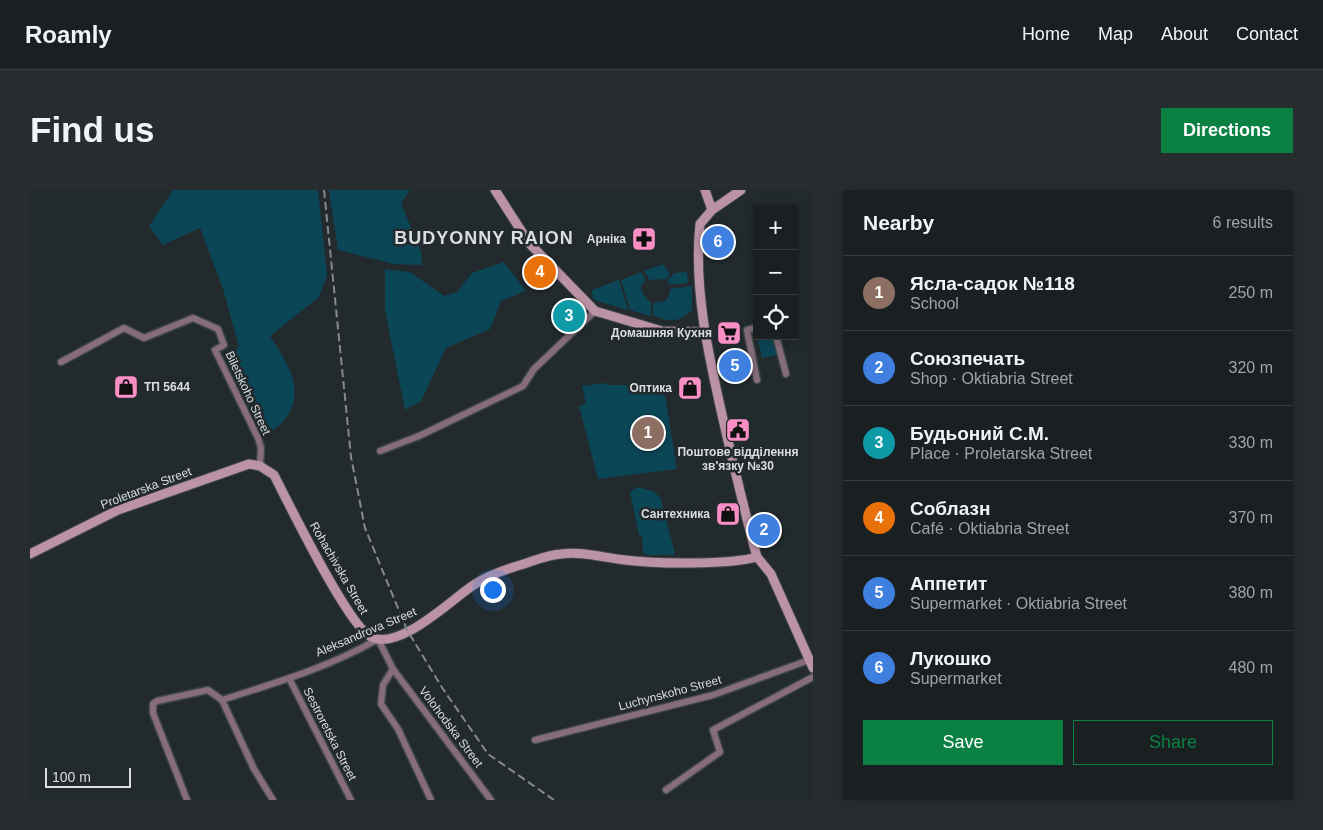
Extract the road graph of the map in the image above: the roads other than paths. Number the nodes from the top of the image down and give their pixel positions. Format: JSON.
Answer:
{"nodes":[{"id":1,"x":495,"y":190,"type":"edge"},
{"id":2,"x":705,"y":190,"type":"edge"},
{"id":3,"x":741,"y":190,"type":"edge"},
{"id":4,"x":712,"y":210,"type":"junction"},
{"id":5,"x":595,"y":311,"type":"junction"},
{"id":6,"x":753,"y":328,"type":"edge"},
{"id":7,"x":706,"y":332,"type":"junction"},
{"id":8,"x":777,"y":340,"type":"edge"},
{"id":9,"x":61,"y":362,"type":"dead end"},
{"id":10,"x":786,"y":374,"type":"dead end"},
{"id":11,"x":757,"y":380,"type":"dead end"},
{"id":12,"x":380,"y":451,"type":"dead end"},
{"id":13,"x":260,"y":466,"type":"junction"},
{"id":14,"x":30,"y":554,"type":"edge"},
{"id":15,"x":757,"y":557,"type":"junction"},
{"id":16,"x":378,"y":639,"type":"junction"},
{"id":17,"x":811,"y":664,"type":"edge"},
{"id":18,"x":393,"y":669,"type":"junction"},
{"id":19,"x":813,"y":677,"type":"edge"},
{"id":20,"x":289,"y":678,"type":"junction"},
{"id":21,"x":222,"y":700,"type":"junction"},
{"id":22,"x":535,"y":740,"type":"dead end"},
{"id":23,"x":666,"y":790,"type":"dead end"},
{"id":24,"x":188,"y":800,"type":"edge"},
{"id":25,"x":273,"y":800,"type":"edge"},
{"id":26,"x":352,"y":800,"type":"edge"},
{"id":27,"x":431,"y":800,"type":"edge"},
{"id":28,"x":491,"y":800,"type":"edge"}],
"edges":[{"from":1,"to":5,"type":"street"},
{"from":2,"to":4,"type":"street"},
{"from":3,"to":4,"type":"street"},
{"from":4,"to":7,"type":"street"},
{"from":5,"to":7,"type":"street"},
{"from":5,"to":12,"type":"street"},
{"from":6,"to":11,"type":"street"},
{"from":7,"to":15,"type":"street"},
{"from":8,"to":10,"type":"street"},
{"from":9,"to":13,"type":"street","name":"Biletskoho Street"},
{"from":13,"to":14,"type":"street","name":"Proletarska Street"},
{"from":13,"to":16,"type":"street","name":"Rohachivska Street"},
{"from":15,"to":16,"type":"street","name":"Aleksandrova Street"},
{"from":15,"to":17,"type":"street"},
{"from":16,"to":18,"type":"street","name":"Rohachivska Street"},
{"from":16,"to":20,"type":"street","name":"Aleksandrova Street"},
{"from":17,"to":22,"type":"street","name":"Luchynskoho Street"},
{"from":18,"to":27,"type":"street"},
{"from":18,"to":28,"type":"street","name":"Volohodska Street"},
{"from":19,"to":23,"type":"street"},
{"from":20,"to":21,"type":"street","name":"Aleksandrova Street"},
{"from":20,"to":26,"type":"street","name":"Sestroretska Street"},
{"from":21,"to":24,"type":"street"},
{"from":21,"to":25,"type":"street"}]}
